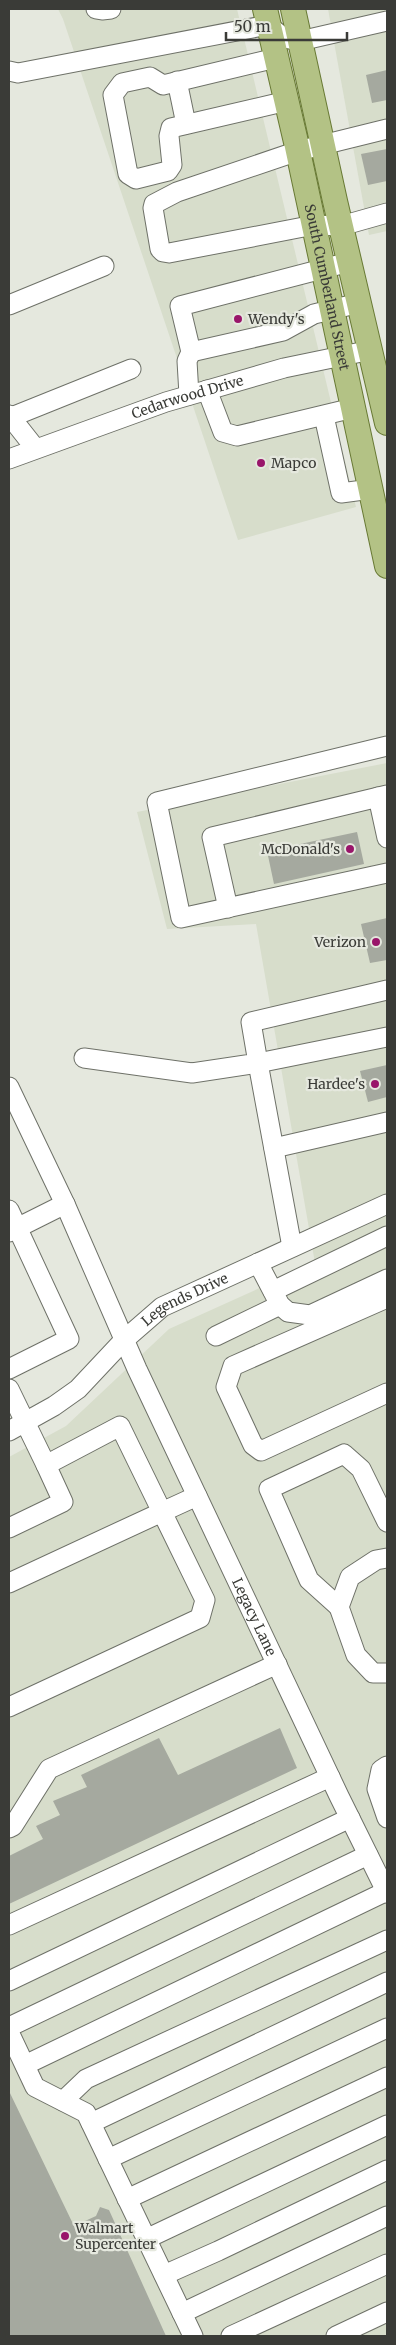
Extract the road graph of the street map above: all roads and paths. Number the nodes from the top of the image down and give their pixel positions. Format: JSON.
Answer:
{"nodes":[{"id":1,"x":96,"y":9,"type":"edge"},
{"id":2,"x":111,"y":9,"type":"edge"},
{"id":3,"x":293,"y":9,"type":"edge"},
{"id":4,"x":267,"y":17,"type":"edge"},
{"id":5,"x":387,"y":21,"type":"edge"},
{"id":6,"x":300,"y":41,"type":"junction"},
{"id":7,"x":276,"y":58,"type":"junction"},
{"id":8,"x":9,"y":71,"type":"edge"},
{"id":9,"x":177,"y":81,"type":"junction"},
{"id":10,"x":286,"y":101,"type":"junction"},
{"id":11,"x":186,"y":124,"type":"junction"},
{"id":12,"x":387,"y":129,"type":"edge"},
{"id":13,"x":322,"y":145,"type":"junction"},
{"id":14,"x":298,"y":152,"type":"junction"},
{"id":15,"x":387,"y":213,"type":"edge"},
{"id":16,"x":314,"y":225,"type":"junction"},
{"id":17,"x":341,"y":226,"type":"junction"},
{"id":18,"x":350,"y":262,"type":"junction"},
{"id":19,"x":104,"y":266,"type":"dead end"},
{"id":20,"x":323,"y":269,"type":"junction"},
{"id":21,"x":360,"y":303,"type":"junction"},
{"id":22,"x":9,"y":305,"type":"edge"},
{"id":23,"x":332,"y":310,"type":"junction"},
{"id":24,"x":370,"y":350,"type":"junction"},
{"id":25,"x":192,"y":352,"type":"junction"},
{"id":26,"x":342,"y":356,"type":"junction"},
{"id":27,"x":131,"y":369,"type":"dead end"},
{"id":28,"x":198,"y":393,"type":"junction"},
{"id":29,"x":353,"y":408,"type":"junction"},
{"id":30,"x":324,"y":416,"type":"junction"},
{"id":31,"x":9,"y":417,"type":"edge"},
{"id":32,"x":387,"y":423,"type":"edge"},
{"id":33,"x":35,"y":448,"type":"junction"},
{"id":34,"x":9,"y":459,"type":"edge"},
{"id":35,"x":371,"y":489,"type":"junction"},
{"id":36,"x":387,"y":566,"type":"edge"},
{"id":37,"x":387,"y":746,"type":"edge"},
{"id":38,"x":383,"y":796,"type":"edge"},
{"id":39,"x":387,"y":838,"type":"edge"},
{"id":40,"x":387,"y":873,"type":"edge"},
{"id":41,"x":228,"y":908,"type":"junction"},
{"id":42,"x":387,"y":990,"type":"edge"},
{"id":43,"x":387,"y":1037,"type":"edge"},
{"id":44,"x":84,"y":1058,"type":"dead end"},
{"id":45,"x":258,"y":1063,"type":"junction"},
{"id":46,"x":9,"y":1088,"type":"edge"},
{"id":47,"x":387,"y":1122,"type":"edge"},
{"id":48,"x":274,"y":1148,"type":"junction"},
{"id":49,"x":65,"y":1204,"type":"junction"},
{"id":50,"x":387,"y":1204,"type":"edge"},
{"id":51,"x":9,"y":1210,"type":"edge"},
{"id":52,"x":13,"y":1230,"type":"edge"},
{"id":53,"x":387,"y":1236,"type":"edge"},
{"id":54,"x":292,"y":1248,"type":"junction"},
{"id":55,"x":258,"y":1263,"type":"junction"},
{"id":56,"x":387,"y":1268,"type":"edge"},
{"id":57,"x":387,"y":1279,"type":"edge"},
{"id":58,"x":276,"y":1298,"type":"junction"},
{"id":59,"x":387,"y":1298,"type":"edge"},
{"id":60,"x":299,"y":1312,"type":"junction"},
{"id":61,"x":216,"y":1336,"type":"dead end"},
{"id":62,"x":124,"y":1340,"type":"junction"},
{"id":63,"x":9,"y":1369,"type":"edge"},
{"id":64,"x":9,"y":1388,"type":"edge"},
{"id":65,"x":387,"y":1392,"type":"edge"},
{"id":66,"x":17,"y":1426,"type":"edge"},
{"id":67,"x":46,"y":1465,"type":"junction"},
{"id":68,"x":197,"y":1496,"type":"junction"},
{"id":69,"x":162,"y":1512,"type":"junction"},
{"id":70,"x":387,"y":1522,"type":"edge"},
{"id":71,"x":9,"y":1528,"type":"edge"},
{"id":72,"x":387,"y":1558,"type":"edge"},
{"id":73,"x":9,"y":1583,"type":"edge"},
{"id":74,"x":339,"y":1607,"type":"junction"},
{"id":75,"x":277,"y":1664,"type":"junction"},
{"id":76,"x":387,"y":1673,"type":"edge"},
{"id":77,"x":9,"y":1707,"type":"edge"},
{"id":78,"x":387,"y":1766,"type":"edge"},
{"id":79,"x":330,"y":1776,"type":"junction"},
{"id":80,"x":350,"y":1818,"type":"junction"},
{"id":81,"x":387,"y":1818,"type":"edge"},
{"id":82,"x":9,"y":1828,"type":"edge"},
{"id":83,"x":368,"y":1855,"type":"junction"},
{"id":84,"x":387,"y":1892,"type":"edge"},
{"id":85,"x":9,"y":1925,"type":"edge"},
{"id":86,"x":387,"y":1940,"type":"edge"},
{"id":87,"x":9,"y":1981,"type":"edge"},
{"id":88,"x":387,"y":1982,"type":"edge"},
{"id":89,"x":9,"y":2027,"type":"edge"},
{"id":90,"x":387,"y":2028,"type":"edge"},
{"id":91,"x":9,"y":2032,"type":"edge"},
{"id":92,"x":25,"y":2065,"type":"junction"},
{"id":93,"x":387,"y":2077,"type":"edge"},
{"id":94,"x":63,"y":2101,"type":"junction"},
{"id":95,"x":91,"y":2123,"type":"junction"},
{"id":96,"x":387,"y":2125,"type":"edge"},
{"id":97,"x":108,"y":2159,"type":"junction"},
{"id":98,"x":387,"y":2170,"type":"edge"},
{"id":99,"x":127,"y":2199,"type":"junction"},
{"id":100,"x":387,"y":2216,"type":"edge"},
{"id":101,"x":146,"y":2239,"type":"junction"},
{"id":102,"x":387,"y":2264,"type":"edge"},
{"id":103,"x":164,"y":2275,"type":"junction"},
{"id":104,"x":387,"y":2312,"type":"edge"},
{"id":105,"x":182,"y":2313,"type":"junction"},
{"id":106,"x":193,"y":2336,"type":"edge"},
{"id":107,"x":231,"y":2336,"type":"edge"},
{"id":108,"x":336,"y":2336,"type":"edge"}],
"edges":[{"from":1,"to":2,"type":"street"},
{"from":3,"to":6,"type":"main road","name":"South Cumberland Street"},
{"from":4,"to":6,"type":"street"},
{"from":4,"to":7,"type":"main road","name":"South Cumberland Street"},
{"from":4,"to":8,"type":"street"},
{"from":5,"to":6,"type":"street"},
{"from":6,"to":13,"type":"main road","name":"South Cumberland Street"},
{"from":7,"to":9,"type":"street"},
{"from":7,"to":10,"type":"main road","name":"South Cumberland Street"},
{"from":9,"to":11,"type":"street"},
{"from":9,"to":11,"type":"street"},
{"from":10,"to":11,"type":"street"},
{"from":10,"to":14,"type":"main road","name":"South Cumberland Street"},
{"from":12,"to":13,"type":"street"},
{"from":13,"to":14,"type":"street"},
{"from":13,"to":17,"type":"main road","name":"South Cumberland Street"},
{"from":14,"to":16,"type":"main road","name":"South Cumberland Street"},
{"from":14,"to":16,"type":"street"},
{"from":15,"to":17,"type":"street"},
{"from":16,"to":17,"type":"street"},
{"from":16,"to":20,"type":"main road","name":"South Cumberland Street"},
{"from":17,"to":18,"type":"main road","name":"South Cumberland Street"},
{"from":18,"to":20,"type":"street"},
{"from":18,"to":21,"type":"main road","name":"South Cumberland Street"},
{"from":19,"to":22,"type":"street"},
{"from":20,"to":23,"type":"main road","name":"South Cumberland Street"},
{"from":20,"to":25,"type":"street"},
{"from":21,"to":23,"type":"street"},
{"from":21,"to":24,"type":"main road","name":"South Cumberland Street"},
{"from":23,"to":25,"type":"street"},
{"from":23,"to":26,"type":"main road","name":"South Cumberland Street"},
{"from":24,"to":26,"type":"street","name":"Cedarwood Drive"},
{"from":24,"to":32,"type":"main road","name":"South Cumberland Street"},
{"from":25,"to":28,"type":"street"},
{"from":26,"to":28,"type":"street","name":"Cedarwood Drive"},
{"from":26,"to":29,"type":"main road","name":"South Cumberland Street"},
{"from":27,"to":31,"type":"street"},
{"from":28,"to":30,"type":"street"},
{"from":28,"to":33,"type":"street","name":"Cedarwood Drive"},
{"from":29,"to":30,"type":"street"},
{"from":29,"to":35,"type":"main road","name":"South Cumberland Street"},
{"from":30,"to":35,"type":"street"},
{"from":31,"to":33,"type":"street"},
{"from":33,"to":34,"type":"street","name":"Cedarwood Drive"},
{"from":35,"to":36,"type":"main road","name":"South Cumberland Street"},
{"from":37,"to":41,"type":"street"},
{"from":38,"to":39,"type":"street"},
{"from":38,"to":41,"type":"street"},
{"from":40,"to":41,"type":"street"},
{"from":42,"to":45,"type":"street"},
{"from":43,"to":45,"type":"street"},
{"from":44,"to":45,"type":"street"},
{"from":45,"to":48,"type":"street"},
{"from":46,"to":49,"type":"street","name":"Legacy Lane"},
{"from":47,"to":48,"type":"street"},
{"from":48,"to":54,"type":"street"},
{"from":49,"to":52,"type":"street"},
{"from":49,"to":62,"type":"street","name":"Legacy Lane"},
{"from":50,"to":54,"type":"street","name":"Legends Drive"},
{"from":51,"to":52,"type":"street"},
{"from":52,"to":63,"type":"street"},
{"from":53,"to":58,"type":"street"},
{"from":54,"to":55,"type":"street","name":"Legends Drive"},
{"from":55,"to":58,"type":"street"},
{"from":55,"to":62,"type":"street","name":"Legends Drive"},
{"from":56,"to":60,"type":"street"},
{"from":57,"to":60,"type":"street"},
{"from":58,"to":60,"type":"street"},
{"from":58,"to":61,"type":"street"},
{"from":59,"to":65,"type":"street"},
{"from":62,"to":66,"type":"street","name":"Legends Drive"},
{"from":62,"to":68,"type":"street","name":"Legacy Lane"},
{"from":64,"to":66,"type":"street"},
{"from":66,"to":67,"type":"street"},
{"from":67,"to":69,"type":"street"},
{"from":67,"to":71,"type":"street"},
{"from":68,"to":69,"type":"street"},
{"from":68,"to":75,"type":"street","name":"Legacy Lane"},
{"from":69,"to":73,"type":"street"},
{"from":69,"to":77,"type":"street"},
{"from":70,"to":74,"type":"street"},
{"from":72,"to":74,"type":"street"},
{"from":74,"to":76,"type":"street"},
{"from":75,"to":79,"type":"street","name":"Legacy Lane"},
{"from":75,"to":82,"type":"street"},
{"from":78,"to":81,"type":"street"},
{"from":79,"to":80,"type":"street","name":"Legacy Lane"},
{"from":79,"to":85,"type":"street"},
{"from":80,"to":83,"type":"street","name":"Legacy Lane"},
{"from":80,"to":87,"type":"street"},
{"from":83,"to":84,"type":"street","name":"Legacy Lane"},
{"from":83,"to":89,"type":"street"},
{"from":84,"to":92,"type":"street"},
{"from":86,"to":94,"type":"street"},
{"from":88,"to":95,"type":"street"},
{"from":90,"to":97,"type":"street"},
{"from":91,"to":92,"type":"street"},
{"from":92,"to":94,"type":"street"},
{"from":93,"to":99,"type":"street"},
{"from":94,"to":95,"type":"street"},
{"from":95,"to":97,"type":"street"},
{"from":96,"to":101,"type":"street"},
{"from":97,"to":99,"type":"street"},
{"from":98,"to":103,"type":"street"},
{"from":99,"to":101,"type":"street"},
{"from":100,"to":105,"type":"street"},
{"from":101,"to":103,"type":"street"},
{"from":102,"to":107,"type":"street"},
{"from":103,"to":105,"type":"street"},
{"from":104,"to":108,"type":"street"},
{"from":105,"to":106,"type":"street"}]}
